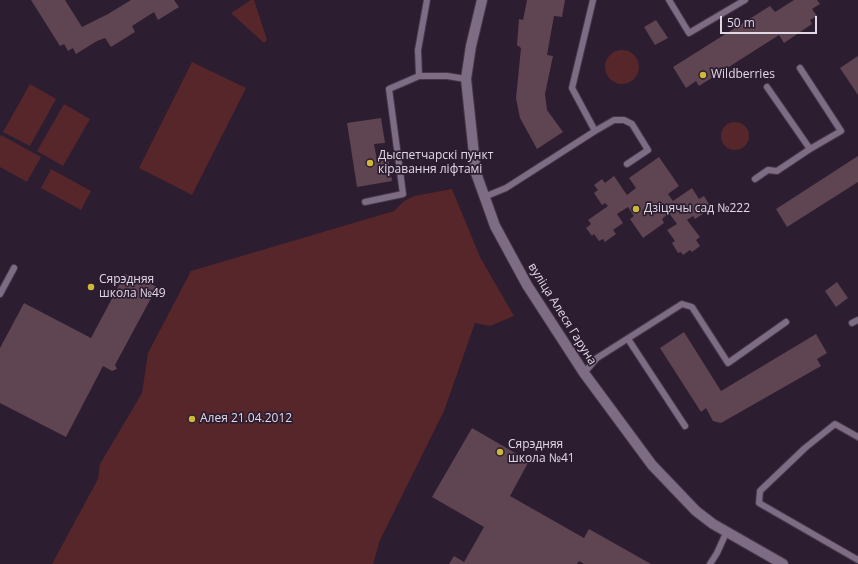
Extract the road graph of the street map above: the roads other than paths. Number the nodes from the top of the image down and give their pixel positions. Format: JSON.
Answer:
{"nodes":[{"id":1,"x":427,"y":0,"type":"edge"},
{"id":2,"x":482,"y":0,"type":"edge"},
{"id":3,"x":593,"y":0,"type":"edge"},
{"id":4,"x":669,"y":0,"type":"edge"},
{"id":5,"x":745,"y":0,"type":"edge"},
{"id":6,"x":800,"y":68,"type":"dead end"},
{"id":7,"x":419,"y":76,"type":"junction"},
{"id":8,"x":466,"y":79,"type":"junction"},
{"id":9,"x":766,"y":87,"type":"dead end"},
{"id":10,"x":595,"y":131,"type":"junction"},
{"id":11,"x":810,"y":149,"type":"junction"},
{"id":12,"x":627,"y":164,"type":"dead end"},
{"id":13,"x":755,"y":179,"type":"dead end"},
{"id":14,"x":484,"y":197,"type":"junction"},
{"id":15,"x":365,"y":202,"type":"dead end"},
{"id":16,"x":14,"y":268,"type":"dead end"},
{"id":17,"x":0,"y":294,"type":"edge"},
{"id":18,"x":786,"y":322,"type":"dead end"},
{"id":19,"x":628,"y":339,"type":"junction"},
{"id":20,"x":584,"y":373,"type":"junction"},
{"id":21,"x":685,"y":426,"type":"dead end"},
{"id":22,"x":858,"y":437,"type":"edge"},
{"id":23,"x":727,"y":531,"type":"junction"},
{"id":24,"x":858,"y":560,"type":"edge"},
{"id":25,"x":710,"y":564,"type":"edge"},
{"id":26,"x":783,"y":564,"type":"edge"}],
"edges":[{"from":1,"to":7,"type":"lane"},
{"from":2,"to":8,"type":"street","name":"вуліца Алеся Гаруна"},
{"from":3,"to":10,"type":"lane"},
{"from":4,"to":5,"type":"lane"},
{"from":6,"to":11,"type":"lane"},
{"from":7,"to":8,"type":"lane"},
{"from":7,"to":15,"type":"lane"},
{"from":8,"to":14,"type":"street","name":"вуліца Алеся Гаруна"},
{"from":9,"to":11,"type":"lane"},
{"from":10,"to":12,"type":"lane"},
{"from":10,"to":14,"type":"lane"},
{"from":11,"to":13,"type":"lane"},
{"from":14,"to":20,"type":"street","name":"вуліца Алеся Гаруна"},
{"from":16,"to":17,"type":"lane"},
{"from":18,"to":19,"type":"lane"},
{"from":19,"to":20,"type":"lane"},
{"from":19,"to":21,"type":"lane"},
{"from":20,"to":23,"type":"street","name":"вуліца Алеся Гаруна"},
{"from":22,"to":24,"type":"lane"},
{"from":23,"to":25,"type":"lane"},
{"from":23,"to":26,"type":"street","name":"вуліца Алеся Гаруна"}]}
